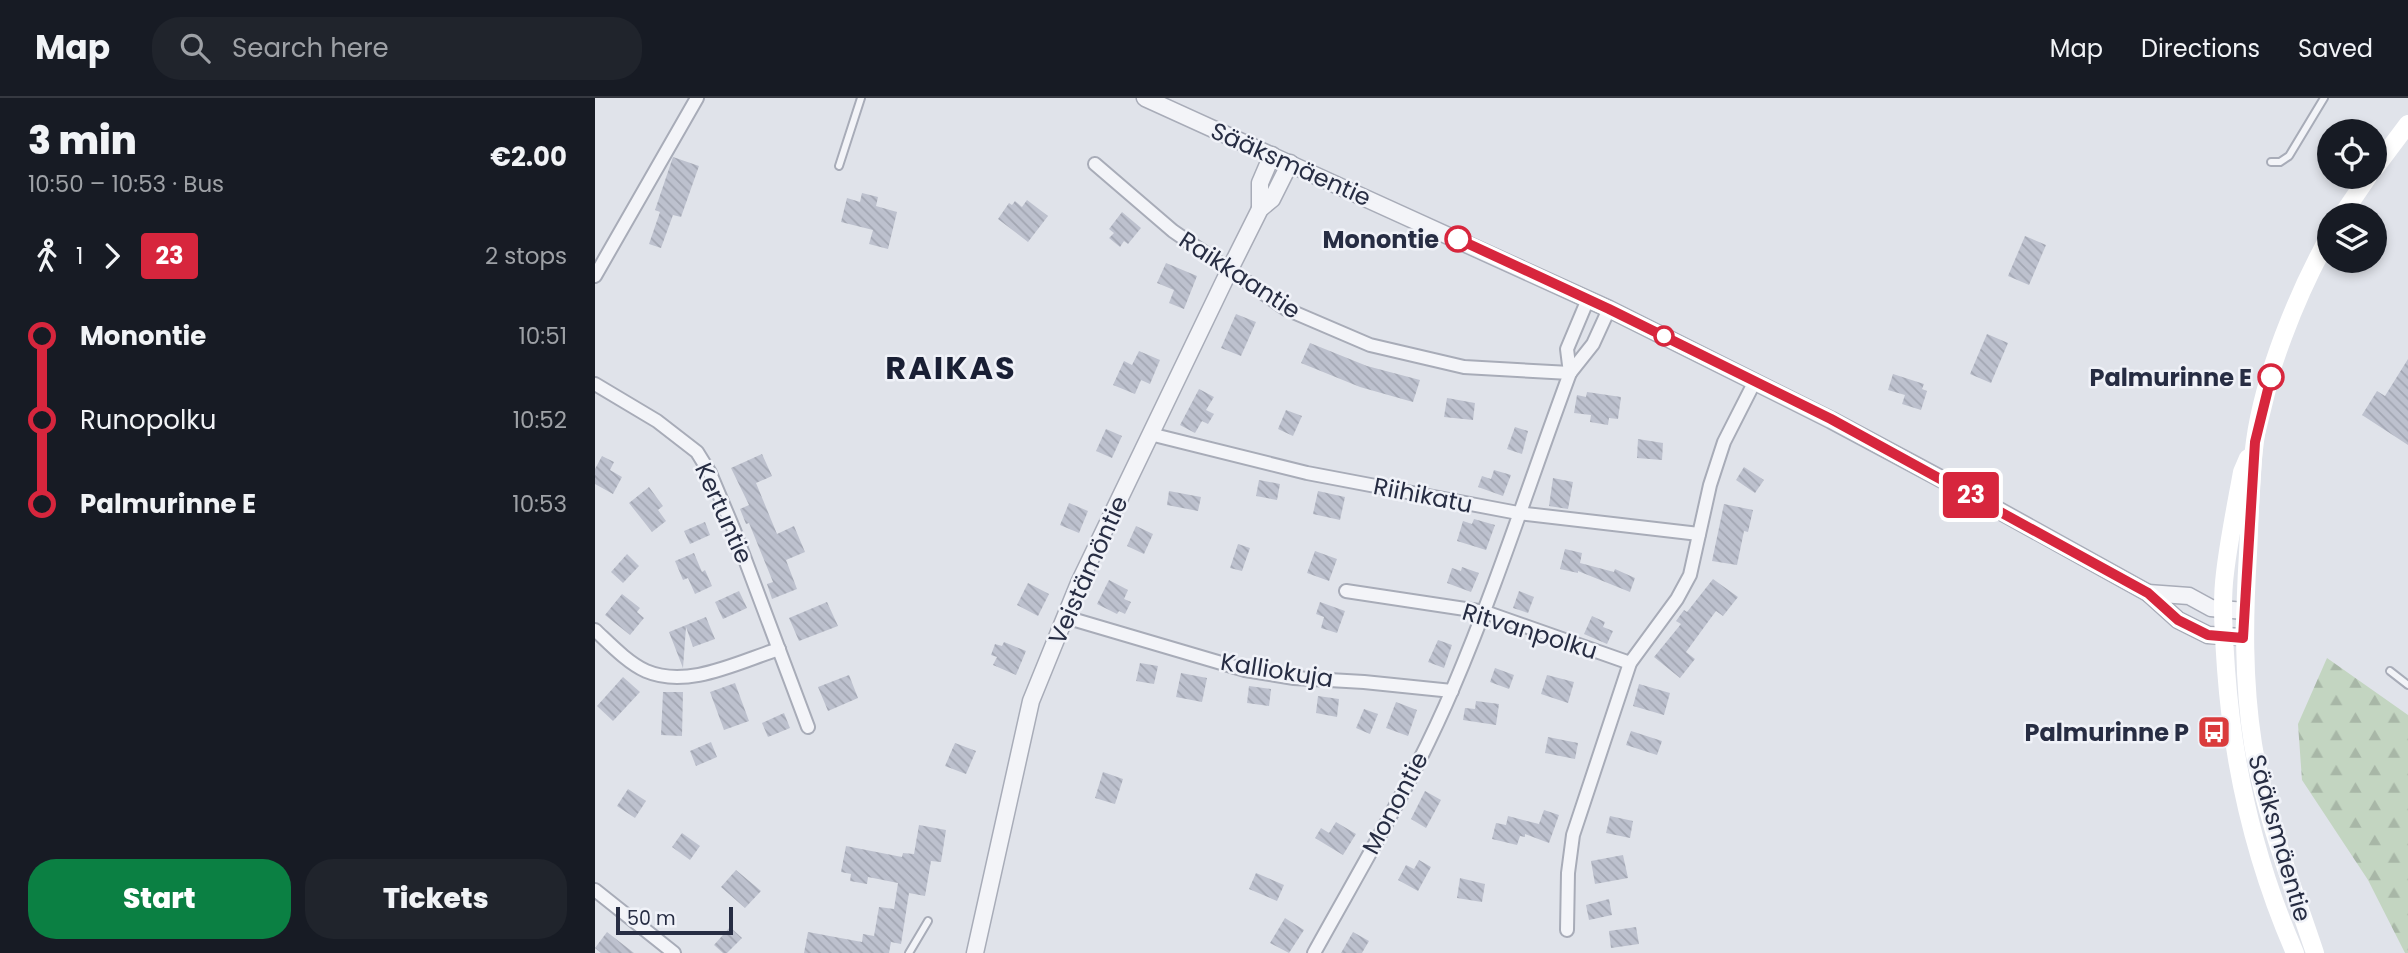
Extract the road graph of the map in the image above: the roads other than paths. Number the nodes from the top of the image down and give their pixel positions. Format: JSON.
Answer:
{"nodes":[{"id":1,"x":697,"y":98,"type":"edge"},
{"id":2,"x":861,"y":98,"type":"edge"},
{"id":3,"x":1145,"y":98,"type":"edge"},
{"id":4,"x":2324,"y":98,"type":"edge"},
{"id":5,"x":2408,"y":124,"type":"edge"},
{"id":6,"x":2387,"y":151,"type":"edge"},
{"id":7,"x":1272,"y":155,"type":"junction"},
{"id":8,"x":2271,"y":162,"type":"dead end"},
{"id":9,"x":1290,"y":163,"type":"junction"},
{"id":10,"x":1095,"y":164,"type":"dead end"},
{"id":11,"x":839,"y":166,"type":"dead end"},
{"id":12,"x":1260,"y":209,"type":"junction"},
{"id":13,"x":2317,"y":262,"type":"edge"},
{"id":14,"x":1229,"y":271,"type":"junction"},
{"id":15,"x":595,"y":276,"type":"edge"},
{"id":16,"x":1588,"y":299,"type":"junction"},
{"id":17,"x":1609,"y":309,"type":"junction"},
{"id":18,"x":1570,"y":373,"type":"junction"},
{"id":19,"x":1755,"y":381,"type":"junction"},
{"id":20,"x":595,"y":384,"type":"edge"},
{"id":21,"x":1150,"y":434,"type":"junction"},
{"id":22,"x":2255,"y":442,"type":"junction"},
{"id":23,"x":1518,"y":513,"type":"junction"},
{"id":24,"x":1699,"y":534,"type":"junction"},
{"id":25,"x":1346,"y":590,"type":"dead end"},
{"id":26,"x":2148,"y":593,"type":"junction"},
{"id":27,"x":1485,"y":611,"type":"junction"},
{"id":28,"x":2223,"y":611,"type":"junction"},
{"id":29,"x":2244,"y":611,"type":"junction"},
{"id":30,"x":1065,"y":617,"type":"junction"},
{"id":31,"x":595,"y":630,"type":"edge"},
{"id":32,"x":2224,"y":636,"type":"junction"},
{"id":33,"x":2243,"y":638,"type":"junction"},
{"id":34,"x":779,"y":649,"type":"junction"},
{"id":35,"x":1630,"y":663,"type":"junction"},
{"id":36,"x":2391,"y":671,"type":"dead end"},
{"id":37,"x":2408,"y":685,"type":"edge"},
{"id":38,"x":1452,"y":691,"type":"junction"},
{"id":39,"x":808,"y":727,"type":"dead end"},
{"id":40,"x":595,"y":890,"type":"edge"},
{"id":41,"x":928,"y":922,"type":"dead end"},
{"id":42,"x":1567,"y":930,"type":"dead end"},
{"id":43,"x":674,"y":953,"type":"edge"},
{"id":44,"x":909,"y":953,"type":"edge"},
{"id":45,"x":975,"y":953,"type":"edge"},
{"id":46,"x":1314,"y":953,"type":"edge"},
{"id":47,"x":2295,"y":953,"type":"edge"},
{"id":48,"x":2315,"y":953,"type":"edge"}],
"edges":[{"from":1,"to":15,"type":"street"},
{"from":2,"to":11,"type":"lane"},
{"from":3,"to":7,"type":"street","name":"Sääksmäentie"},
{"from":4,"to":8,"type":"lane"},
{"from":5,"to":6,"type":"main road"},
{"from":7,"to":9,"type":"street","name":"Sääksmäentie"},
{"from":7,"to":12,"type":"street","name":"Veistämöntie"},
{"from":9,"to":12,"type":"street","name":"Veistämöntie"},
{"from":9,"to":16,"type":"street","name":"Sääksmäentie"},
{"from":10,"to":14,"type":"street","name":"Raikkaantie"},
{"from":12,"to":14,"type":"street","name":"Veistämöntie"},
{"from":13,"to":22,"type":"main road"},
{"from":14,"to":18,"type":"street","name":"Raikkaantie"},
{"from":14,"to":21,"type":"street","name":"Veistämöntie"},
{"from":16,"to":17,"type":"street","name":"Sääksmäentie"},
{"from":16,"to":18,"type":"street","name":"Monontie"},
{"from":17,"to":18,"type":"street","name":"Monontie"},
{"from":17,"to":19,"type":"street","name":"Sääksmäentie"},
{"from":18,"to":23,"type":"street","name":"Monontie"},
{"from":19,"to":24,"type":"street"},
{"from":19,"to":26,"type":"street","name":"Sääksmäentie"},
{"from":20,"to":34,"type":"street","name":"Kertuntie"},
{"from":21,"to":23,"type":"street","name":"Riihikatu"},
{"from":21,"to":30,"type":"street","name":"Veistämöntie"},
{"from":22,"to":28,"type":"main road"},
{"from":22,"to":29,"type":"main road"},
{"from":23,"to":24,"type":"street","name":"Riihikatu"},
{"from":23,"to":27,"type":"street","name":"Monontie"},
{"from":24,"to":35,"type":"street"},
{"from":25,"to":27,"type":"street","name":"Ritvanpolku"},
{"from":26,"to":28,"type":"street","name":"Sääksmäentie"},
{"from":26,"to":32,"type":"street","name":"Sääksmäentie"},
{"from":27,"to":35,"type":"street","name":"Ritvanpolku"},
{"from":27,"to":38,"type":"street","name":"Monontie"},
{"from":28,"to":29,"type":"street","name":"Sääksmäentie"},
{"from":28,"to":32,"type":"main road"},
{"from":29,"to":33,"type":"main road","name":"Sääksmäentie"},
{"from":30,"to":38,"type":"street","name":"Kalliokuja"},
{"from":30,"to":45,"type":"street","name":"Veistämöntie"},
{"from":31,"to":34,"type":"street"},
{"from":32,"to":33,"type":"street","name":"Sääksmäentie"},
{"from":32,"to":47,"type":"main road","name":"Sääksmäentie"},
{"from":33,"to":48,"type":"main road","name":"Sääksmäentie"},
{"from":34,"to":39,"type":"street","name":"Kertuntie"},
{"from":35,"to":42,"type":"street"},
{"from":36,"to":37,"type":"lane"},
{"from":38,"to":46,"type":"street","name":"Monontie"},
{"from":40,"to":43,"type":"street"},
{"from":41,"to":44,"type":"lane"}]}
